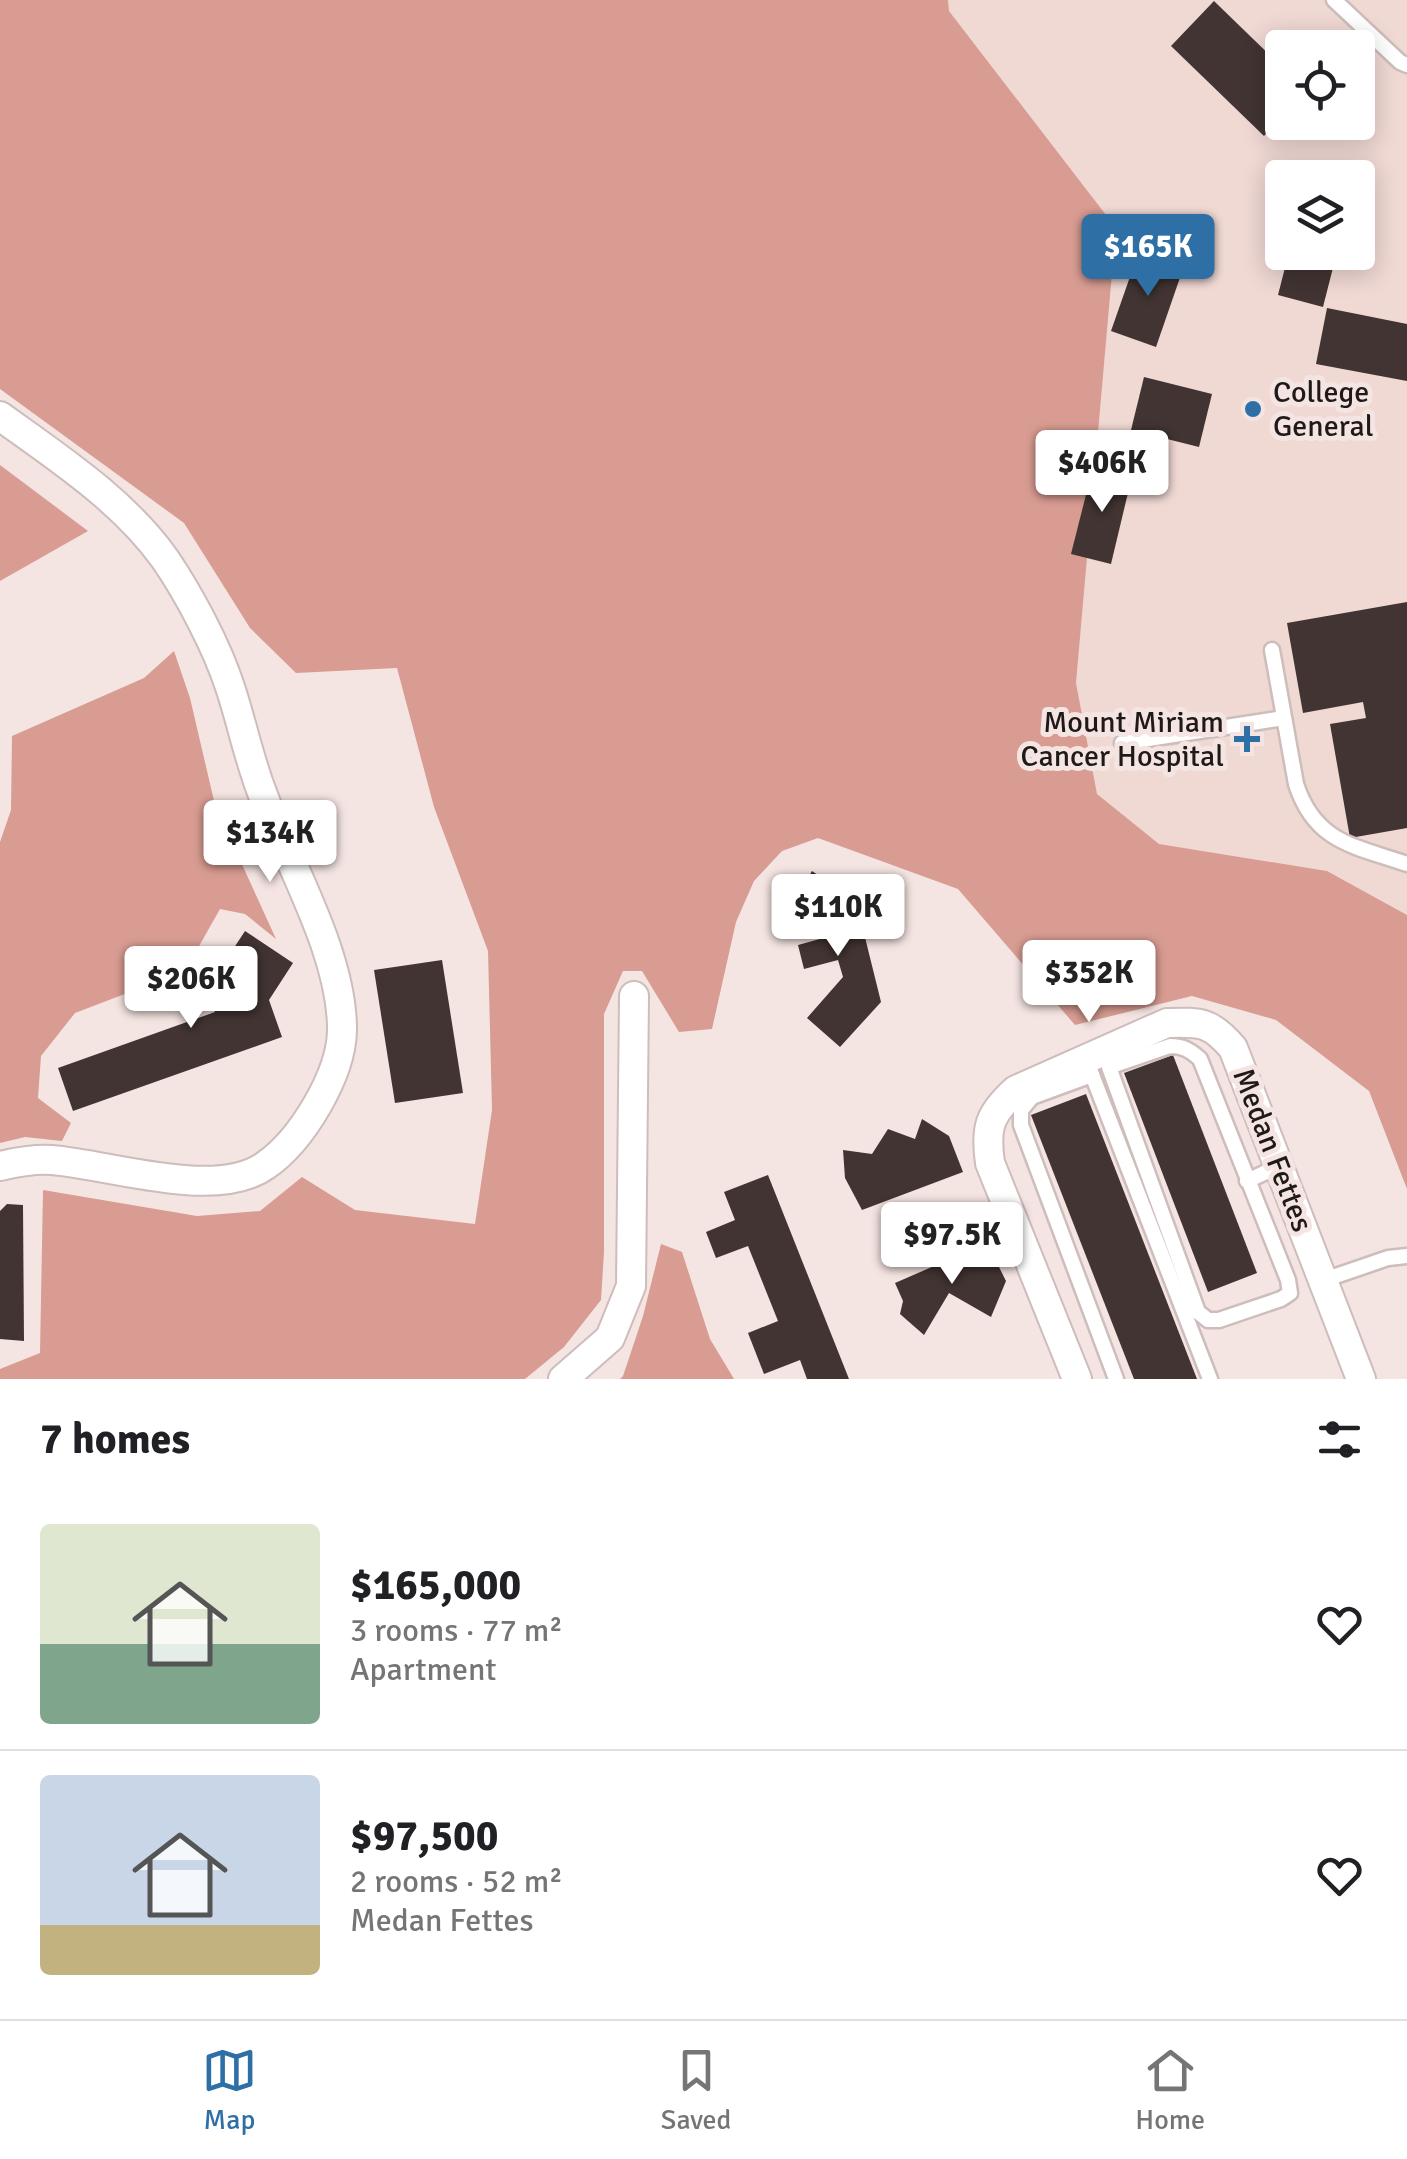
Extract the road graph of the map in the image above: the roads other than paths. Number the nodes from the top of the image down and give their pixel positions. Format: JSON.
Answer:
{"nodes":[{"id":1,"x":1334,"y":0,"type":"edge"},
{"id":2,"x":1407,"y":64,"type":"edge"},
{"id":3,"x":0,"y":416,"type":"edge"},
{"id":4,"x":1272,"y":650,"type":"dead end"},
{"id":5,"x":1284,"y":718,"type":"junction"},
{"id":6,"x":1122,"y":744,"type":"dead end"},
{"id":7,"x":1407,"y":864,"type":"edge"},
{"id":8,"x":634,"y":996,"type":"dead end"},
{"id":9,"x":1089,"y":1066,"type":"junction"},
{"id":10,"x":0,"y":1166,"type":"edge"},
{"id":11,"x":1279,"y":1166,"type":"junction"},
{"id":12,"x":1247,"y":1181,"type":"junction"},
{"id":13,"x":1407,"y":1256,"type":"edge"},
{"id":14,"x":1324,"y":1280,"type":"junction"},
{"id":15,"x":563,"y":1379,"type":"edge"},
{"id":16,"x":1077,"y":1379,"type":"edge"},
{"id":17,"x":1116,"y":1379,"type":"edge"},
{"id":18,"x":1210,"y":1379,"type":"edge"},
{"id":19,"x":1361,"y":1379,"type":"edge"}],
"edges":[{"from":1,"to":2,"type":"lane"},
{"from":3,"to":10,"type":"street"},
{"from":4,"to":5,"type":"lane"},
{"from":5,"to":6,"type":"lane"},
{"from":5,"to":7,"type":"lane"},
{"from":8,"to":15,"type":"street"},
{"from":9,"to":11,"type":"street","name":"Medan Fettes"},
{"from":9,"to":16,"type":"street","name":"Medan Fettes"},
{"from":9,"to":17,"type":"lane"},
{"from":9,"to":18,"type":"lane"},
{"from":11,"to":12,"type":"lane"},
{"from":11,"to":14,"type":"street","name":"Medan Fettes"},
{"from":12,"to":12,"type":"lane"},
{"from":13,"to":14,"type":"lane"},
{"from":14,"to":19,"type":"street","name":"Medan Fettes"}]}
